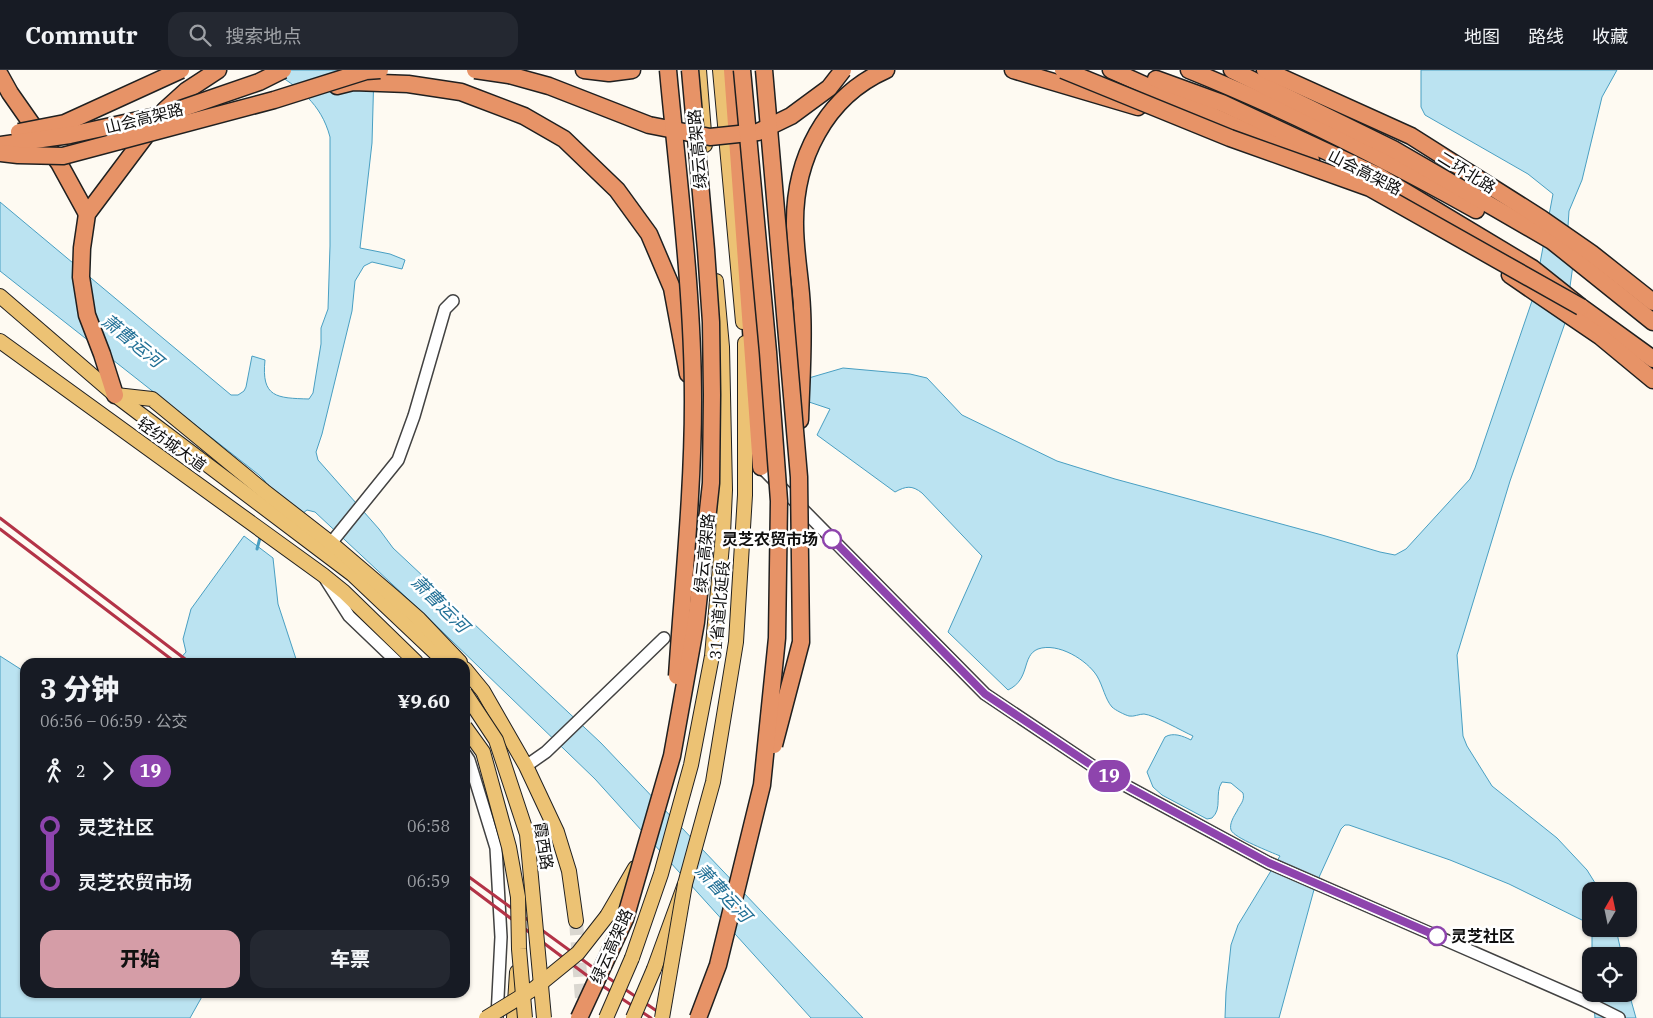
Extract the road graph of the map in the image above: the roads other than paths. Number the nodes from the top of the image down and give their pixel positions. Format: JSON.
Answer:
{"nodes":[{"id":1,"x":181,"y":70,"type":"edge"},
{"id":2,"x":218,"y":70,"type":"edge"},
{"id":3,"x":284,"y":70,"type":"edge"},
{"id":4,"x":380,"y":70,"type":"edge"},
{"id":5,"x":475,"y":70,"type":"edge"},
{"id":6,"x":584,"y":70,"type":"edge"},
{"id":7,"x":632,"y":70,"type":"edge"},
{"id":8,"x":668,"y":70,"type":"edge"},
{"id":9,"x":690,"y":70,"type":"edge"},
{"id":10,"x":699,"y":70,"type":"edge"},
{"id":11,"x":720,"y":70,"type":"edge"},
{"id":12,"x":732,"y":70,"type":"edge"},
{"id":13,"x":742,"y":70,"type":"edge"},
{"id":14,"x":764,"y":70,"type":"edge"},
{"id":15,"x":843,"y":70,"type":"edge"},
{"id":16,"x":886,"y":70,"type":"edge"},
{"id":17,"x":1013,"y":70,"type":"edge"},
{"id":18,"x":1063,"y":70,"type":"edge"},
{"id":19,"x":1111,"y":70,"type":"edge"},
{"id":20,"x":1133,"y":70,"type":"edge"},
{"id":21,"x":1189,"y":70,"type":"edge"},
{"id":22,"x":1232,"y":70,"type":"edge"},
{"id":23,"x":1264,"y":70,"type":"edge"},
{"id":24,"x":0,"y":75,"type":"edge"},
{"id":25,"x":274,"y":100,"type":"junction"},
{"id":26,"x":1193,"y":123,"type":"junction"},
{"id":27,"x":0,"y":135,"type":"edge"},
{"id":28,"x":0,"y":145,"type":"edge"},
{"id":29,"x":0,"y":153,"type":"edge"},
{"id":30,"x":86,"y":220,"type":"junction"},
{"id":31,"x":1599,"y":277,"type":"junction"},
{"id":32,"x":0,"y":296,"type":"edge"},
{"id":33,"x":453,"y":301,"type":"dead end"},
{"id":34,"x":1653,"y":302,"type":"edge"},
{"id":35,"x":1575,"y":311,"type":"junction"},
{"id":36,"x":1653,"y":322,"type":"edge"},
{"id":37,"x":0,"y":341,"type":"edge"},
{"id":38,"x":1653,"y":358,"type":"edge"},
{"id":39,"x":1653,"y":380,"type":"edge"},
{"id":40,"x":115,"y":395,"type":"junction"},
{"id":41,"x":693,"y":401,"type":"junction"},
{"id":42,"x":761,"y":467,"type":"joint"},
{"id":43,"x":799,"y":477,"type":"junction"},
{"id":44,"x":304,"y":530,"type":"junction"},
{"id":45,"x":723,"y":534,"type":"junction"},
{"id":46,"x":334,"y":540,"type":"junction"},
{"id":47,"x":323,"y":575,"type":"junction"},
{"id":48,"x":664,"y":638,"type":"dead end"},
{"id":49,"x":393,"y":658,"type":"edge"},
{"id":50,"x":412,"y":658,"type":"edge"},
{"id":51,"x":441,"y":658,"type":"edge"},
{"id":52,"x":456,"y":658,"type":"edge"},
{"id":53,"x":470,"y":675,"type":"edge"},
{"id":54,"x":470,"y":701,"type":"edge"},
{"id":55,"x":470,"y":734,"type":"edge"},
{"id":56,"x":672,"y":756,"type":"junction"},
{"id":57,"x":470,"y":766,"type":"edge"},
{"id":58,"x":526,"y":766,"type":"junction"},
{"id":59,"x":685,"y":884,"type":"junction"},
{"id":60,"x":576,"y":921,"type":"tunnel mouth"},
{"id":61,"x":519,"y":948,"type":"junction"},
{"id":62,"x":718,"y":965,"type":"junction"},
{"id":63,"x":582,"y":999,"type":"tunnel mouth"},
{"id":64,"x":486,"y":1018,"type":"edge"},
{"id":65,"x":497,"y":1018,"type":"edge"},
{"id":66,"x":514,"y":1018,"type":"edge"},
{"id":67,"x":525,"y":1018,"type":"edge"},
{"id":68,"x":544,"y":1018,"type":"edge"},
{"id":69,"x":579,"y":1018,"type":"edge"},
{"id":70,"x":584,"y":1018,"type":"edge"},
{"id":71,"x":606,"y":1018,"type":"edge"},
{"id":72,"x":632,"y":1018,"type":"edge"},
{"id":73,"x":662,"y":1018,"type":"edge"},
{"id":74,"x":698,"y":1018,"type":"edge"},
{"id":75,"x":1619,"y":1018,"type":"edge"}],
"edges":[{"from":1,"to":27,"type":"highway","bridge":true},
{"from":2,"to":30,"type":"highway"},
{"from":3,"to":28,"type":"highway","name":"山会高架路","bridge":true},
{"from":4,"to":25,"type":"highway","bridge":true},
{"from":5,"to":15,"type":"highway","bridge":true},
{"from":6,"to":7,"type":"highway"},
{"from":8,"to":41,"type":"highway","bridge":true},
{"from":9,"to":56,"type":"highway","name":"绿云高架路","bridge":true},
{"from":10,"to":45,"type":"main road"},
{"from":11,"to":59,"type":"main road","name":"31省道北延段"},
{"from":12,"to":42,"type":"highway"},
{"from":13,"to":62,"type":"highway","bridge":true},
{"from":14,"to":43,"type":"highway","bridge":true},
{"from":16,"to":43,"type":"highway","bridge":true},
{"from":17,"to":26,"type":"highway","bridge":true},
{"from":18,"to":26,"type":"highway","bridge":true},
{"from":19,"to":35,"type":"highway"},
{"from":20,"to":35,"type":"highway","name":"山会高架路","bridge":true},
{"from":21,"to":31,"type":"highway","name":"山会高架路"},
{"from":22,"to":31,"type":"highway"},
{"from":23,"to":34,"type":"highway","name":"二环北路"},
{"from":24,"to":30,"type":"highway"},
{"from":25,"to":29,"type":"highway","bridge":true},
{"from":25,"to":41,"type":"highway","bridge":true},
{"from":26,"to":35,"type":"highway","bridge":true},
{"from":30,"to":40,"type":"highway"},
{"from":31,"to":36,"type":"highway"},
{"from":32,"to":40,"type":"main road"},
{"from":33,"to":46,"type":"street"},
{"from":35,"to":38,"type":"highway"},
{"from":35,"to":39,"type":"highway"},
{"from":37,"to":47,"type":"main road","name":"轻纺城大道"},
{"from":40,"to":44,"type":"main road"},
{"from":41,"to":56,"type":"highway","bridge":true},
{"from":42,"to":75,"type":"street"},
{"from":43,"to":62,"type":"highway","bridge":true},
{"from":44,"to":46,"type":"main road"},
{"from":44,"to":51,"type":"main road"},
{"from":45,"to":64,"type":"main road","bridge":true},
{"from":45,"to":71,"type":"main road","bridge":true},
{"from":46,"to":52,"type":"main road"},
{"from":47,"to":49,"type":"street"},
{"from":47,"to":50,"type":"main road"},
{"from":48,"to":58,"type":"street"},
{"from":53,"to":58,"type":"main road"},
{"from":54,"to":68,"type":"main road","name":"霞西路","bridge":true},
{"from":55,"to":61,"type":"main road","name":"霞西路","bridge":true},
{"from":56,"to":69,"type":"highway","name":"绿云高架路","bridge":true},
{"from":57,"to":65,"type":"street"},
{"from":58,"to":60,"type":"main road"},
{"from":59,"to":72,"type":"main road","name":"31省道北延段","bridge":true},
{"from":59,"to":73,"type":"main road","bridge":true},
{"from":61,"to":66,"type":"main road","bridge":true},
{"from":61,"to":67,"type":"main road","name":"霞西路","bridge":true},
{"from":62,"to":74,"type":"highway","bridge":true},
{"from":63,"to":70,"type":"main road"}]}
